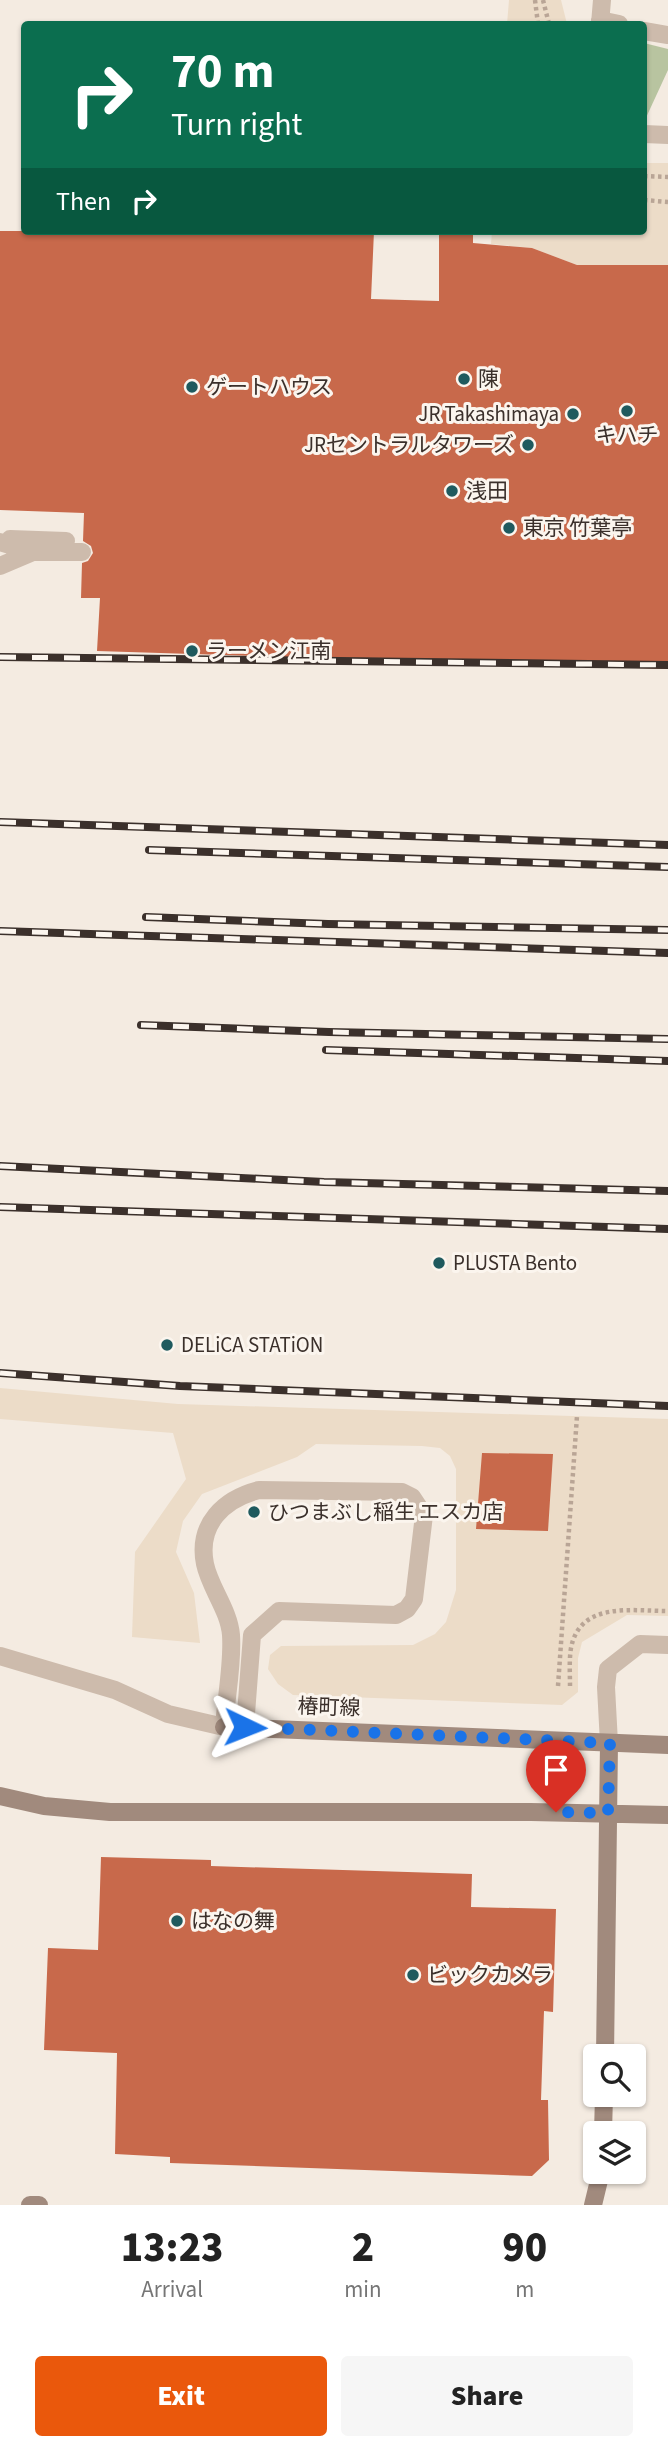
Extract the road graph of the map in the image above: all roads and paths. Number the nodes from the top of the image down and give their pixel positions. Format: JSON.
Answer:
{"nodes":[{"id":1,"x":535,"y":0,"type":"edge"},
{"id":2,"x":543,"y":0,"type":"edge"},
{"id":3,"x":602,"y":0,"type":"edge"},
{"id":4,"x":538,"y":21,"type":"edge"},
{"id":5,"x":548,"y":21,"type":"edge"},
{"id":6,"x":600,"y":21,"type":"edge"},
{"id":7,"x":647,"y":32,"type":"edge"},
{"id":8,"x":668,"y":35,"type":"edge"},
{"id":9,"x":647,"y":134,"type":"edge"},
{"id":10,"x":668,"y":135,"type":"edge"},
{"id":11,"x":647,"y":176,"type":"edge"},
{"id":12,"x":668,"y":177,"type":"edge"},
{"id":13,"x":647,"y":200,"type":"edge"},
{"id":14,"x":668,"y":202,"type":"edge"},
{"id":15,"x":0,"y":541,"type":"edge"},
{"id":16,"x":33,"y":552,"type":"junction"},
{"id":17,"x":0,"y":566,"type":"edge"},
{"id":18,"x":577,"y":1416,"type":"dead end"},
{"id":19,"x":668,"y":1611,"type":"edge"},
{"id":20,"x":668,"y":1645,"type":"edge"},
{"id":21,"x":0,"y":1656,"type":"edge"},
{"id":22,"x":558,"y":1686,"type":"dead end"},
{"id":23,"x":570,"y":1686,"type":"dead end"},
{"id":24,"x":224,"y":1727,"type":"junction"},
{"id":25,"x":245,"y":1727,"type":"junction"},
{"id":26,"x":610,"y":1743,"type":"junction"},
{"id":27,"x":668,"y":1745,"type":"edge"},
{"id":28,"x":0,"y":1796,"type":"edge"},
{"id":29,"x":608,"y":1813,"type":"junction"},
{"id":30,"x":668,"y":1815,"type":"edge"},
{"id":31,"x":605,"y":2044,"type":"edge"},
{"id":32,"x":598,"y":2184,"type":"edge"},
{"id":33,"x":30,"y":2205,"type":"edge"},
{"id":34,"x":39,"y":2205,"type":"edge"},
{"id":35,"x":593,"y":2205,"type":"edge"}],
"edges":[{"from":1,"to":4,"type":"path"},
{"from":2,"to":5,"type":"path"},
{"from":3,"to":6,"type":"street"},
{"from":7,"to":8,"type":"street"},
{"from":9,"to":10,"type":"street"},
{"from":11,"to":12,"type":"path"},
{"from":13,"to":14,"type":"path"},
{"from":15,"to":16,"type":"street"},
{"from":15,"to":16,"type":"street"},
{"from":16,"to":17,"type":"street"},
{"from":18,"to":22,"type":"path"},
{"from":19,"to":23,"type":"path"},
{"from":20,"to":26,"type":"street"},
{"from":21,"to":24,"type":"street","name":"椿町線"},
{"from":24,"to":25,"type":"street","name":"椿町線"},
{"from":24,"to":25,"type":"street"},
{"from":25,"to":26,"type":"street","name":"椿町線"},
{"from":26,"to":27,"type":"street","name":"椿町線"},
{"from":26,"to":29,"type":"street"},
{"from":28,"to":29,"type":"street"},
{"from":29,"to":30,"type":"street"},
{"from":29,"to":31,"type":"street"},
{"from":32,"to":35,"type":"street"},
{"from":33,"to":34,"type":"street"}]}
